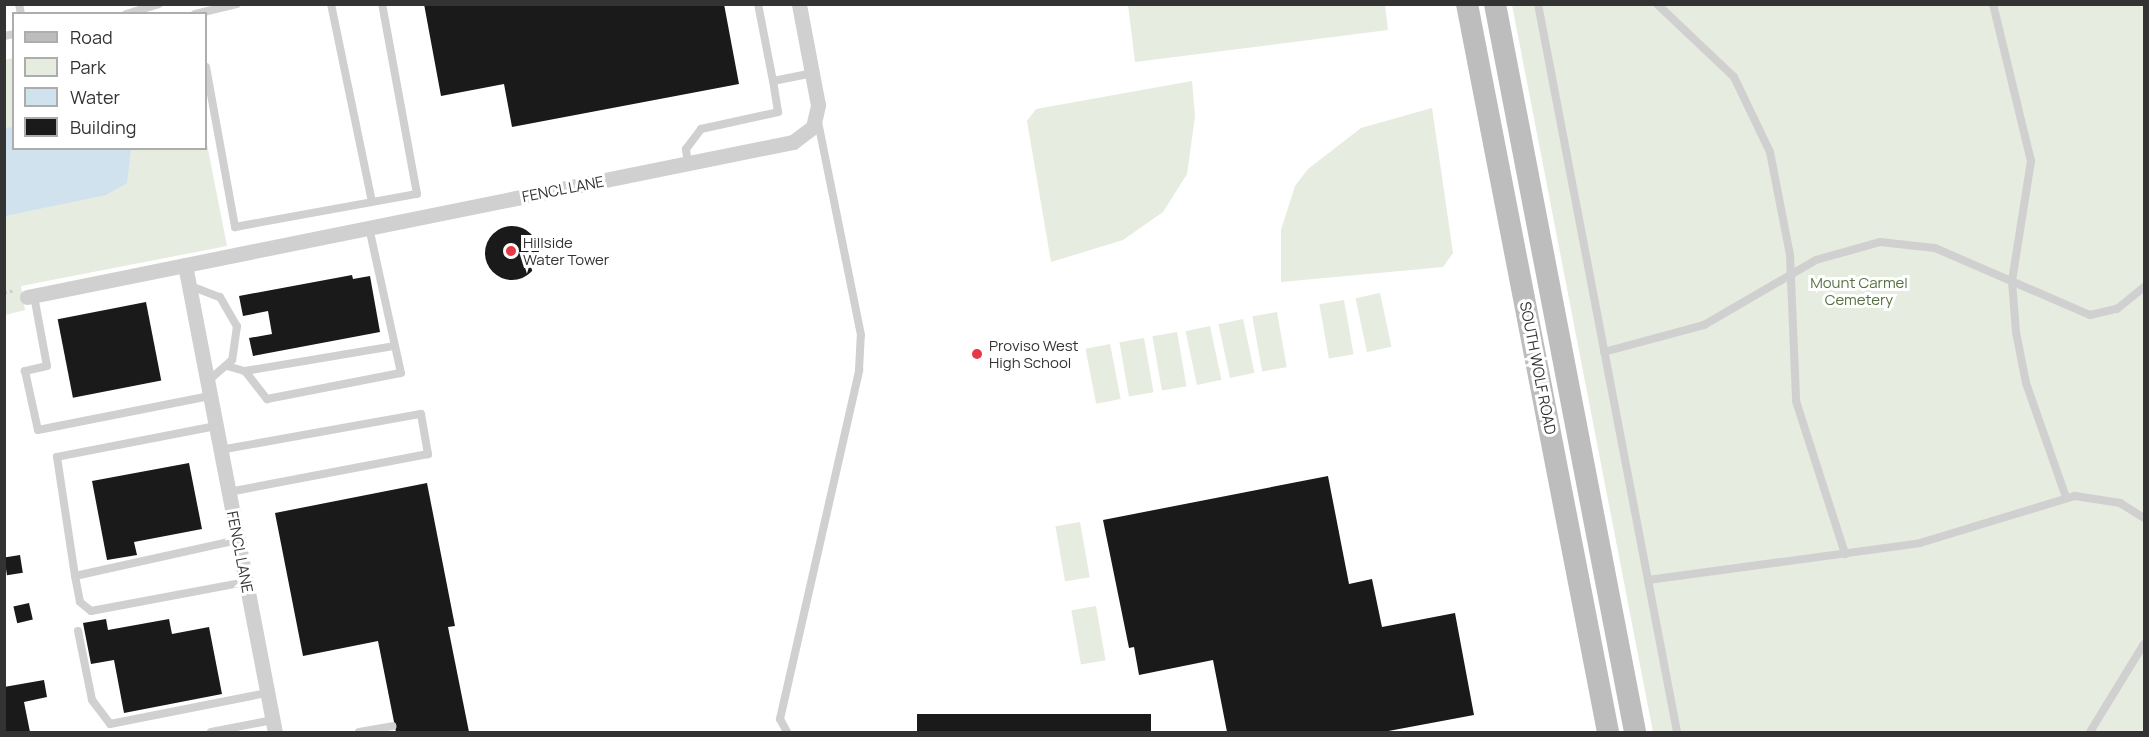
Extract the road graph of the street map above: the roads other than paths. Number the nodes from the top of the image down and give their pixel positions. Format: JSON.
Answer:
{"nodes":[{"id":1,"x":158,"y":4,"type":"edge"},
{"id":2,"x":237,"y":4,"type":"edge"},
{"id":3,"x":331,"y":4,"type":"edge"},
{"id":4,"x":382,"y":4,"type":"edge"},
{"id":5,"x":758,"y":4,"type":"edge"},
{"id":6,"x":799,"y":4,"type":"edge"},
{"id":7,"x":1467,"y":4,"type":"edge"},
{"id":8,"x":1495,"y":4,"type":"edge"},
{"id":9,"x":1538,"y":4,"type":"edge"},
{"id":10,"x":1657,"y":4,"type":"edge"},
{"id":11,"x":1993,"y":4,"type":"edge"},
{"id":12,"x":135,"y":8,"type":"edge"},
{"id":13,"x":194,"y":10,"type":"edge"},
{"id":14,"x":207,"y":73,"type":"edge"},
{"id":15,"x":813,"y":73,"type":"junction"},
{"id":16,"x":773,"y":81,"type":"junction"},
{"id":17,"x":817,"y":118,"type":"junction"},
{"id":18,"x":688,"y":164,"type":"junction"},
{"id":19,"x":372,"y":202,"type":"junction"},
{"id":20,"x":369,"y":228,"type":"junction"},
{"id":21,"x":184,"y":265,"type":"junction"},
{"id":22,"x":1791,"y":273,"type":"junction"},
{"id":23,"x":2012,"y":281,"type":"junction"},
{"id":24,"x":188,"y":285,"type":"junction"},
{"id":25,"x":2145,"y":287,"type":"edge"},
{"id":26,"x":30,"y":296,"type":"joint"},
{"id":27,"x":395,"y":346,"type":"junction"},
{"id":28,"x":1604,"y":352,"type":"junction"},
{"id":29,"x":227,"y":366,"type":"junction"},
{"id":30,"x":245,"y":371,"type":"junction"},
{"id":31,"x":209,"y":389,"type":"junction"},
{"id":32,"x":216,"y":426,"type":"junction"},
{"id":33,"x":220,"y":450,"type":"junction"},
{"id":34,"x":229,"y":492,"type":"junction"},
{"id":35,"x":2066,"y":497,"type":"junction"},
{"id":36,"x":2145,"y":518,"type":"edge"},
{"id":37,"x":238,"y":540,"type":"junction"},
{"id":38,"x":1845,"y":554,"type":"junction"},
{"id":39,"x":75,"y":576,"type":"junction"},
{"id":40,"x":1648,"y":579,"type":"junction"},
{"id":41,"x":246,"y":582,"type":"junction"},
{"id":42,"x":78,"y":631,"type":"dead end"},
{"id":43,"x":2145,"y":644,"type":"edge"},
{"id":44,"x":267,"y":693,"type":"junction"},
{"id":45,"x":274,"y":726,"type":"edge"},
{"id":46,"x":392,"y":726,"type":"dead end"},
{"id":47,"x":211,"y":732,"type":"edge"},
{"id":48,"x":359,"y":732,"type":"edge"},
{"id":49,"x":786,"y":732,"type":"edge"},
{"id":50,"x":1608,"y":732,"type":"edge"},
{"id":51,"x":1635,"y":732,"type":"edge"},
{"id":52,"x":1677,"y":732,"type":"edge"},
{"id":53,"x":2090,"y":732,"type":"edge"}],
"edges":[{"from":1,"to":12,"type":"lane"},
{"from":2,"to":13,"type":"lane"},
{"from":3,"to":19,"type":"lane"},
{"from":4,"to":19,"type":"lane"},
{"from":5,"to":16,"type":"lane"},
{"from":6,"to":15,"type":"street"},
{"from":7,"to":50,"type":"main road","name":"SOUTH WOLF ROAD"},
{"from":8,"to":51,"type":"main road","name":"SOUTH WOLF ROAD"},
{"from":9,"to":28,"type":"lane"},
{"from":10,"to":22,"type":"lane"},
{"from":11,"to":23,"type":"lane"},
{"from":14,"to":19,"type":"lane"},
{"from":15,"to":16,"type":"lane"},
{"from":15,"to":17,"type":"street"},
{"from":16,"to":18,"type":"lane"},
{"from":17,"to":18,"type":"street","name":"FENCL LANE"},
{"from":17,"to":49,"type":"lane"},
{"from":18,"to":20,"type":"street","name":"FENCL LANE"},
{"from":20,"to":21,"type":"street","name":"FENCL LANE"},
{"from":20,"to":27,"type":"lane"},
{"from":21,"to":24,"type":"street","name":"FENCL LANE"},
{"from":21,"to":26,"type":"street","name":"FENCL LANE"},
{"from":22,"to":23,"type":"lane"},
{"from":22,"to":28,"type":"lane"},
{"from":22,"to":38,"type":"lane"},
{"from":23,"to":25,"type":"lane"},
{"from":23,"to":35,"type":"lane"},
{"from":24,"to":29,"type":"lane"},
{"from":24,"to":31,"type":"street","name":"FENCL LANE"},
{"from":26,"to":31,"type":"lane"},
{"from":27,"to":30,"type":"lane"},
{"from":27,"to":30,"type":"lane"},
{"from":28,"to":40,"type":"lane"},
{"from":29,"to":30,"type":"lane"},
{"from":29,"to":31,"type":"lane"},
{"from":31,"to":32,"type":"street","name":"FENCL LANE"},
{"from":32,"to":33,"type":"street","name":"FENCL LANE"},
{"from":32,"to":39,"type":"lane"},
{"from":33,"to":34,"type":"street","name":"FENCL LANE"},
{"from":33,"to":34,"type":"lane"},
{"from":34,"to":37,"type":"street","name":"FENCL LANE"},
{"from":35,"to":36,"type":"lane"},
{"from":35,"to":38,"type":"lane"},
{"from":37,"to":39,"type":"lane"},
{"from":37,"to":41,"type":"street","name":"FENCL LANE"},
{"from":38,"to":40,"type":"lane"},
{"from":39,"to":41,"type":"lane"},
{"from":40,"to":52,"type":"lane"},
{"from":41,"to":44,"type":"street","name":"FENCL LANE"},
{"from":42,"to":44,"type":"lane"},
{"from":43,"to":53,"type":"lane"},
{"from":44,"to":45,"type":"street","name":"FENCL LANE"},
{"from":45,"to":47,"type":"lane"},
{"from":46,"to":48,"type":"lane"}]}
